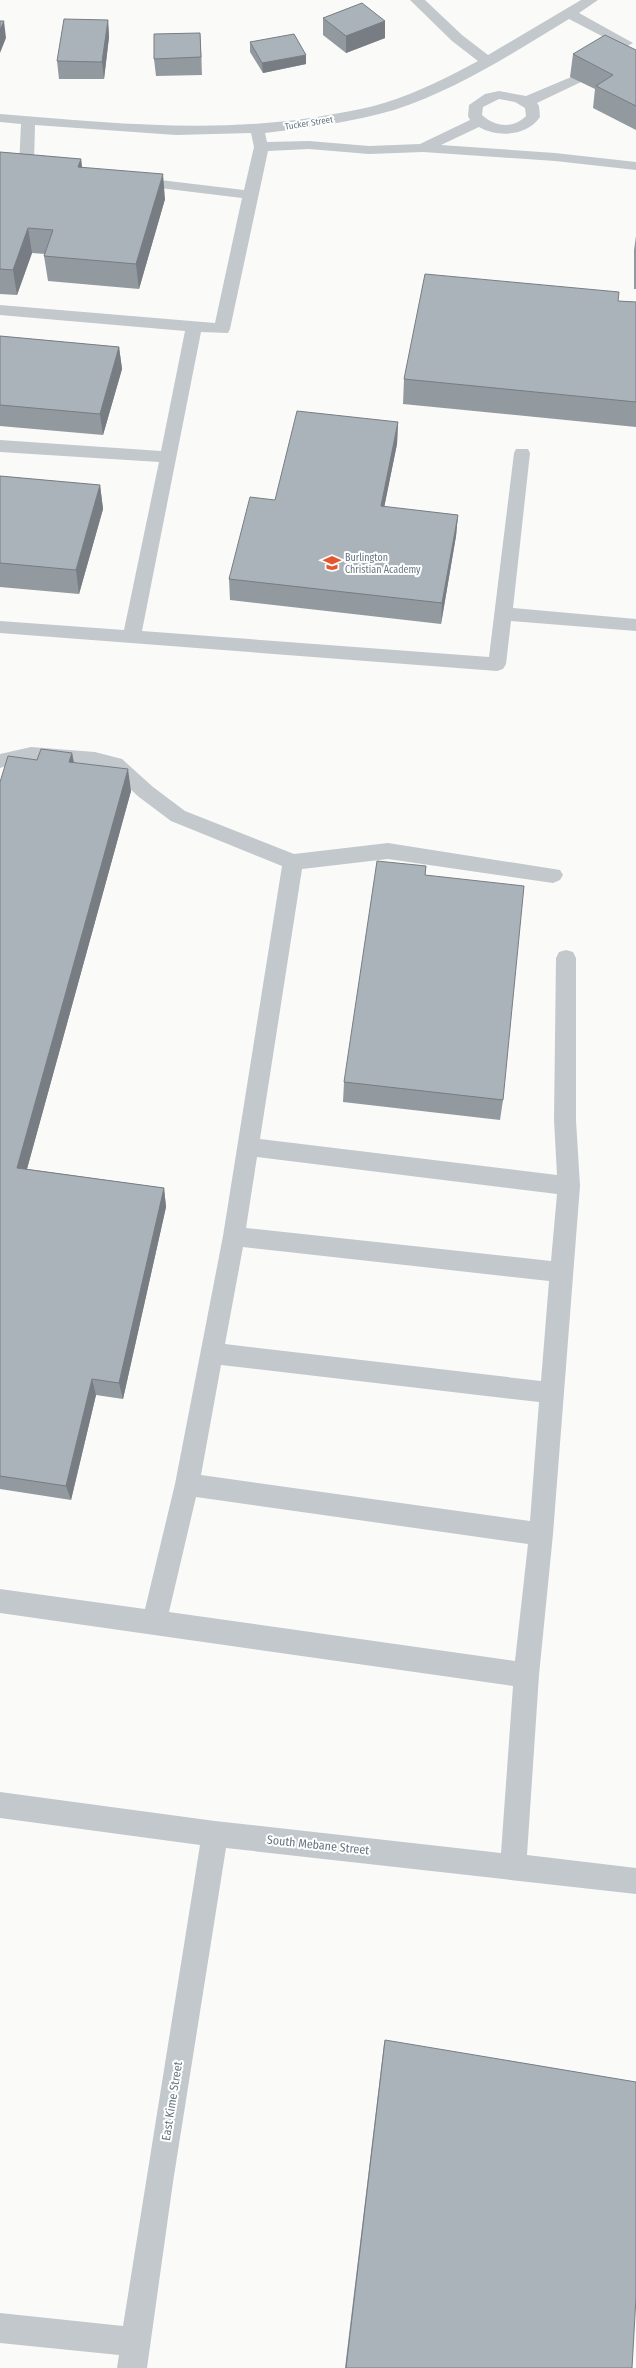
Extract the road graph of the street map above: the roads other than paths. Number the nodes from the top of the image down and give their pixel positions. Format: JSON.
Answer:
{"nodes":[{"id":1,"x":417,"y":0,"type":"edge"},
{"id":2,"x":591,"y":0,"type":"edge"},
{"id":3,"x":568,"y":14,"type":"junction"},
{"id":4,"x":631,"y":40,"type":"edge"},
{"id":5,"x":614,"y":54,"type":"edge"},
{"id":6,"x":487,"y":61,"type":"junction"},
{"id":7,"x":576,"y":79,"type":"edge"},
{"id":8,"x":450,"y":80,"type":"junction"},
{"id":9,"x":482,"y":100,"type":"junction"},
{"id":10,"x":526,"y":102,"type":"junction"},
{"id":11,"x":0,"y":118,"type":"edge"},
{"id":12,"x":28,"y":121,"type":"junction"},
{"id":13,"x":479,"y":121,"type":"junction"},
{"id":14,"x":257,"y":128,"type":"junction"},
{"id":15,"x":261,"y":147,"type":"junction"},
{"id":16,"x":423,"y":148,"type":"junction"},
{"id":17,"x":636,"y":166,"type":"edge"},
{"id":18,"x":57,"y":171,"type":"edge"},
{"id":19,"x":119,"y":179,"type":"edge"},
{"id":20,"x":251,"y":195,"type":"junction"},
{"id":21,"x":0,"y":310,"type":"edge"},
{"id":22,"x":194,"y":327,"type":"junction"},
{"id":23,"x":0,"y":446,"type":"edge"},
{"id":24,"x":522,"y":454,"type":"dead end"},
{"id":25,"x":168,"y":457,"type":"junction"},
{"id":26,"x":503,"y":614,"type":"junction"},
{"id":27,"x":636,"y":625,"type":"edge"},
{"id":28,"x":0,"y":627,"type":"edge"},
{"id":29,"x":132,"y":637,"type":"junction"},
{"id":30,"x":0,"y":761,"type":"edge"},
{"id":31,"x":293,"y":862,"type":"junction"},
{"id":32,"x":553,"y":875,"type":"dead end"},
{"id":33,"x":566,"y":958,"type":"dead end"},
{"id":34,"x":248,"y":1147,"type":"junction"},
{"id":35,"x":568,"y":1186,"type":"junction"},
{"id":36,"x":234,"y":1236,"type":"junction"},
{"id":37,"x":561,"y":1272,"type":"junction"},
{"id":38,"x":212,"y":1352,"type":"junction"},
{"id":39,"x":553,"y":1393,"type":"junction"},
{"id":40,"x":187,"y":1484,"type":"junction"},
{"id":41,"x":541,"y":1534,"type":"junction"},
{"id":42,"x":0,"y":1602,"type":"edge"},
{"id":43,"x":154,"y":1622,"type":"junction"},
{"id":44,"x":526,"y":1675,"type":"junction"},
{"id":45,"x":0,"y":1805,"type":"edge"},
{"id":46,"x":215,"y":1834,"type":"junction"},
{"id":47,"x":513,"y":1867,"type":"junction"},
{"id":48,"x":636,"y":1881,"type":"edge"},
{"id":49,"x":0,"y":2328,"type":"edge"},
{"id":50,"x":134,"y":2355,"type":"edge"}],
"edges":[{"from":1,"to":6,"type":"street"},
{"from":2,"to":3,"type":"street","name":"Tucker Street"},
{"from":3,"to":4,"type":"street"},
{"from":3,"to":6,"type":"street","name":"Tucker Street"},
{"from":4,"to":5,"type":"street"},
{"from":6,"to":8,"type":"street","name":"Tucker Street"},
{"from":7,"to":10,"type":"street"},
{"from":8,"to":9,"type":"street"},
{"from":8,"to":14,"type":"street","name":"Tucker Street"},
{"from":9,"to":10,"type":"street"},
{"from":9,"to":13,"type":"street"},
{"from":10,"to":13,"type":"street"},
{"from":11,"to":12,"type":"street","name":"Tucker Street"},
{"from":12,"to":14,"type":"street","name":"Tucker Street"},
{"from":12,"to":18,"type":"street"},
{"from":13,"to":16,"type":"street"},
{"from":14,"to":15,"type":"street"},
{"from":15,"to":16,"type":"street"},
{"from":15,"to":20,"type":"street"},
{"from":16,"to":17,"type":"street"},
{"from":19,"to":20,"type":"street"},
{"from":20,"to":22,"type":"street"},
{"from":21,"to":22,"type":"street"},
{"from":22,"to":25,"type":"street"},
{"from":23,"to":25,"type":"street"},
{"from":24,"to":26,"type":"street"},
{"from":25,"to":29,"type":"street"},
{"from":26,"to":27,"type":"street"},
{"from":26,"to":29,"type":"street"},
{"from":28,"to":29,"type":"street"},
{"from":30,"to":31,"type":"street"},
{"from":31,"to":32,"type":"street"},
{"from":31,"to":34,"type":"street"},
{"from":33,"to":35,"type":"street"},
{"from":34,"to":35,"type":"street"},
{"from":34,"to":36,"type":"street"},
{"from":35,"to":37,"type":"street"},
{"from":36,"to":37,"type":"street"},
{"from":36,"to":38,"type":"street"},
{"from":37,"to":39,"type":"street"},
{"from":38,"to":39,"type":"street"},
{"from":38,"to":40,"type":"street"},
{"from":39,"to":41,"type":"street"},
{"from":40,"to":41,"type":"street"},
{"from":40,"to":43,"type":"street"},
{"from":41,"to":44,"type":"street"},
{"from":42,"to":43,"type":"street"},
{"from":43,"to":44,"type":"street"},
{"from":44,"to":47,"type":"street"},
{"from":45,"to":46,"type":"street","name":"South Mebane Street"},
{"from":46,"to":47,"type":"street","name":"South Mebane Street"},
{"from":46,"to":50,"type":"street","name":"East Kime Street"},
{"from":47,"to":48,"type":"street","name":"South Mebane Street"},
{"from":49,"to":50,"type":"street"}]}
